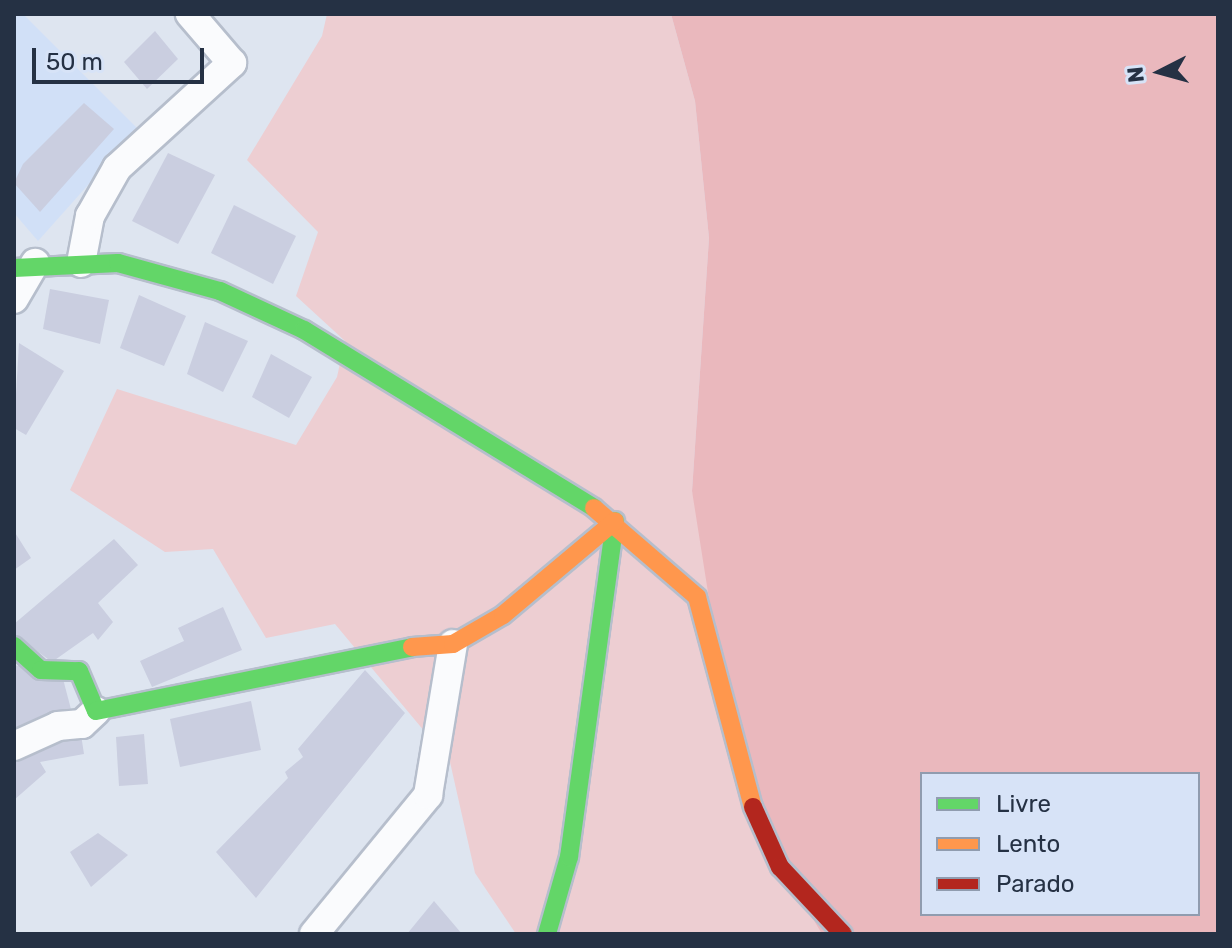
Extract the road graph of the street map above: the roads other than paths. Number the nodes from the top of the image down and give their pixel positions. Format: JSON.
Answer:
{"nodes":[{"id":1,"x":190,"y":14,"type":"edge"},
{"id":2,"x":81,"y":263,"type":"junction"},
{"id":3,"x":24,"y":266,"type":"edge"},
{"id":4,"x":14,"y":299,"type":"edge"},
{"id":5,"x":615,"y":521,"type":"junction"},
{"id":6,"x":453,"y":644,"type":"junction"},
{"id":7,"x":14,"y":646,"type":"edge"},
{"id":8,"x":96,"y":711,"type":"junction"},
{"id":9,"x":14,"y":746,"type":"edge"},
{"id":10,"x":314,"y":934,"type":"edge"},
{"id":11,"x":547,"y":934,"type":"edge"},
{"id":12,"x":843,"y":934,"type":"edge"}],
"edges":[{"from":1,"to":2,"type":"street"},
{"from":2,"to":3,"type":"street"},
{"from":2,"to":5,"type":"street"},
{"from":3,"to":4,"type":"street"},
{"from":5,"to":6,"type":"street"},
{"from":5,"to":11,"type":"street"},
{"from":5,"to":12,"type":"street"},
{"from":6,"to":8,"type":"street"},
{"from":6,"to":10,"type":"street"},
{"from":7,"to":8,"type":"street"},
{"from":8,"to":9,"type":"street"}]}
